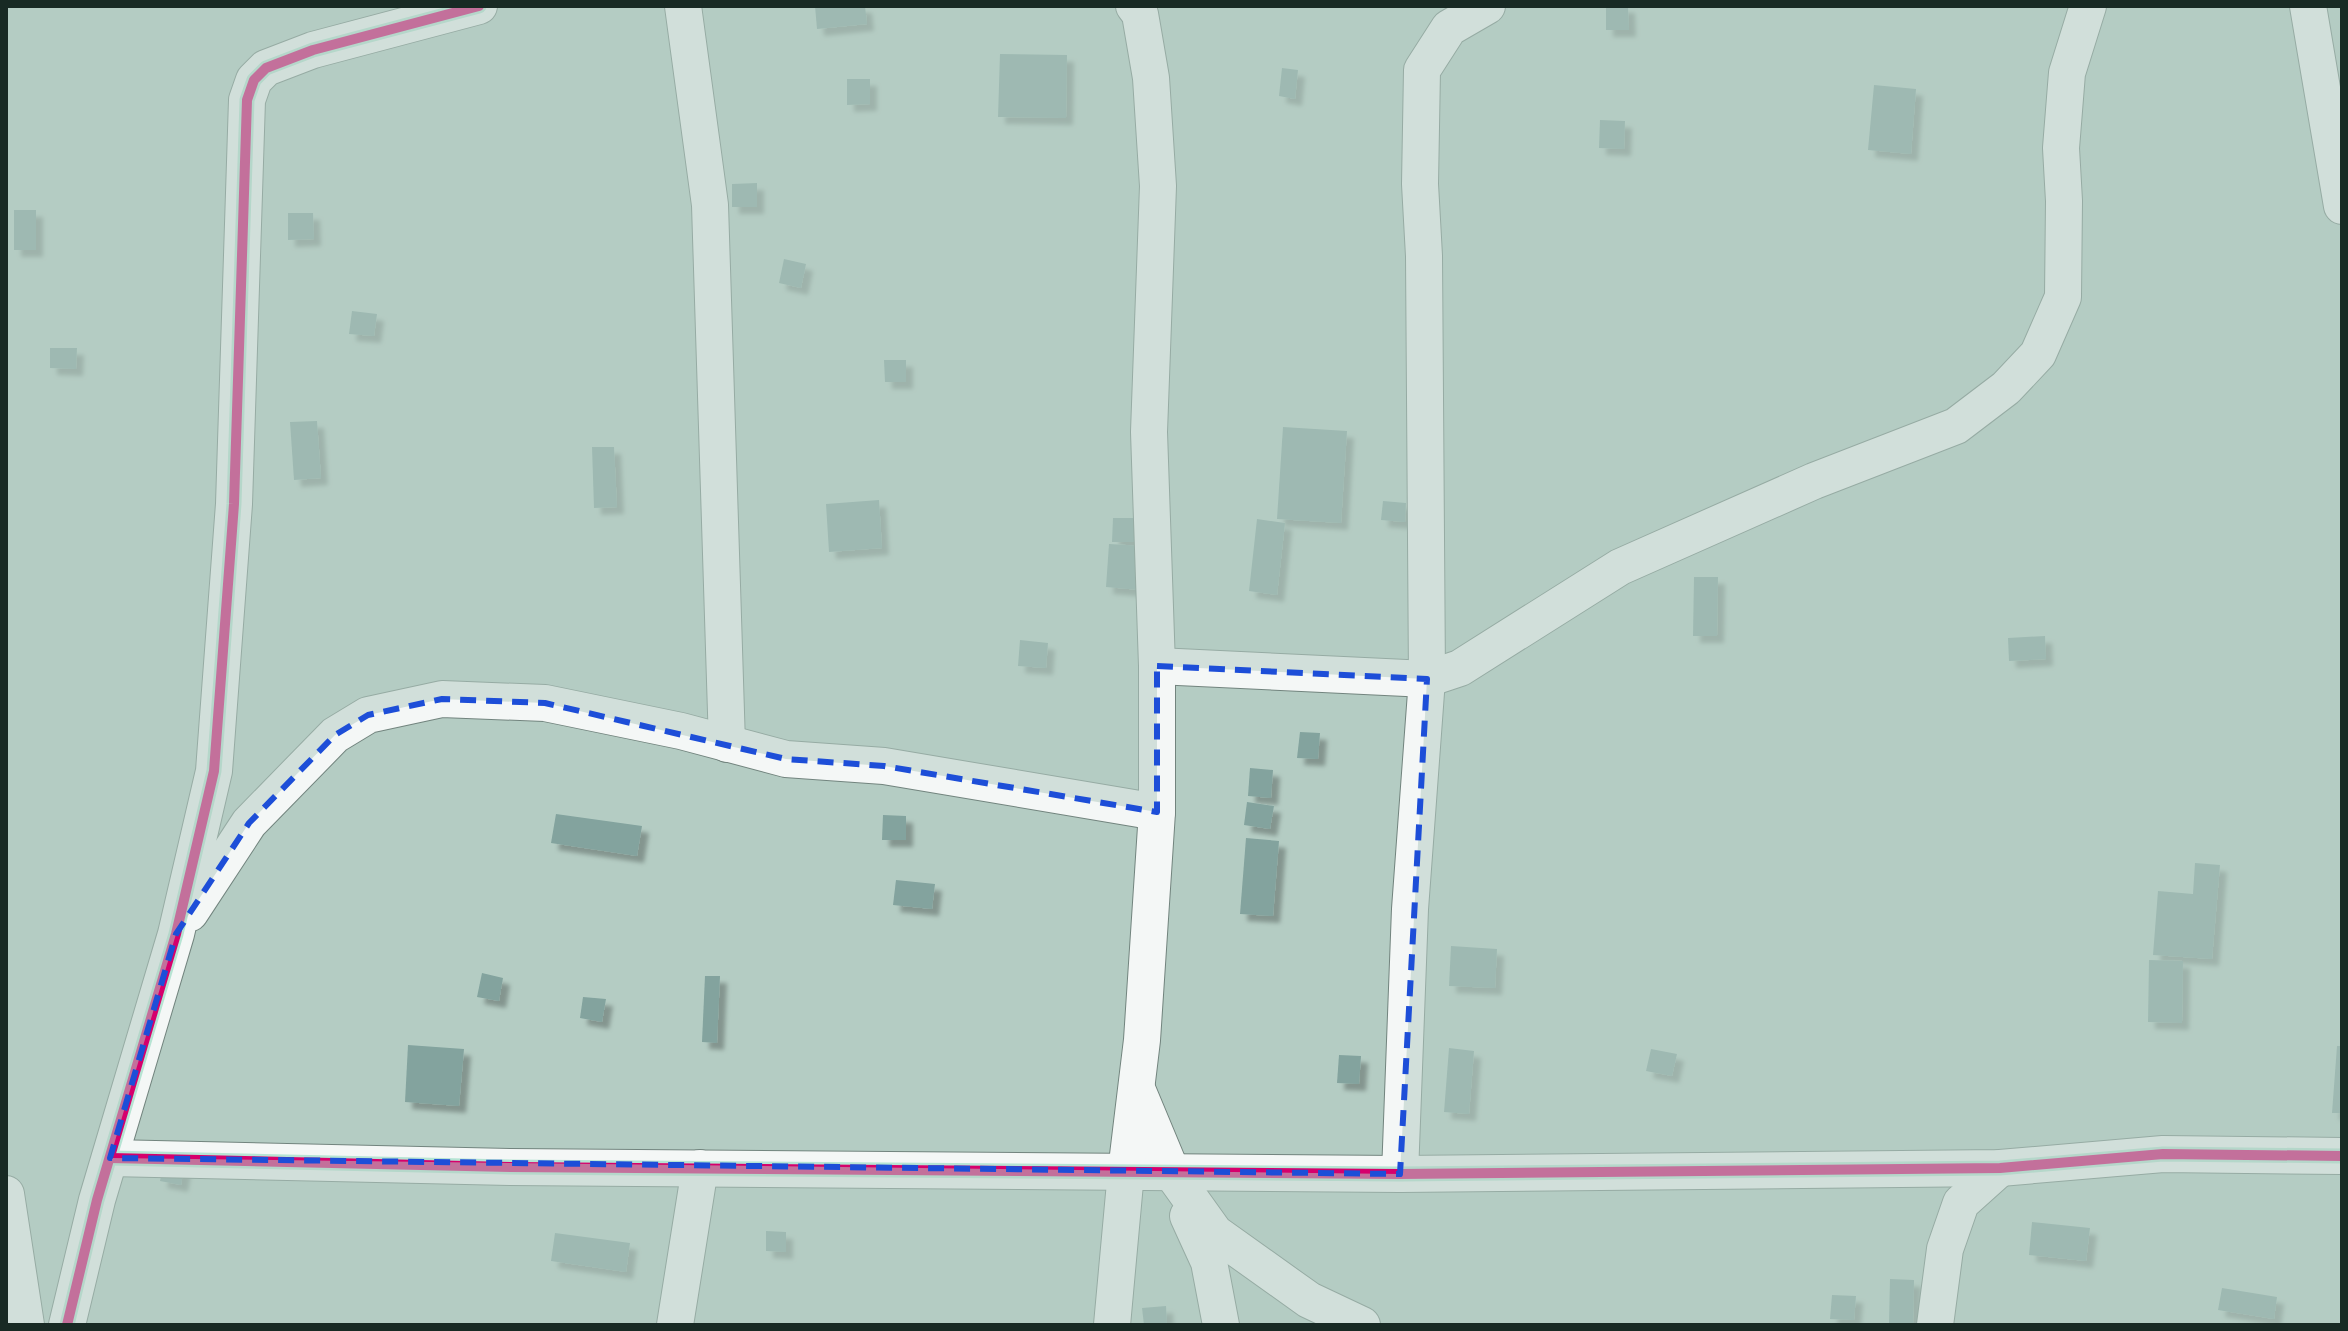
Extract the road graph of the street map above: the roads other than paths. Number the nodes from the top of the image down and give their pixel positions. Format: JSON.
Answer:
{"nodes":[{"id":1,"x":479,"y":6,"type":"edge"},
{"id":2,"x":683,"y":6,"type":"edge"},
{"id":3,"x":1134,"y":6,"type":"edge"},
{"id":4,"x":1487,"y":6,"type":"edge"},
{"id":5,"x":2088,"y":6,"type":"edge"},
{"id":6,"x":2308,"y":6,"type":"edge"},
{"id":7,"x":2342,"y":206,"type":"edge"},
{"id":8,"x":1157,"y":666,"type":"junction"},
{"id":9,"x":1427,"y":679,"type":"junction"},
{"id":10,"x":727,"y":744,"type":"junction"},
{"id":11,"x":1157,"y":812,"type":"junction"},
{"id":12,"x":176,"y":934,"type":"junction"},
{"id":13,"x":1136,"y":1088,"type":"junction"},
{"id":14,"x":2342,"y":1156,"type":"edge"},
{"id":15,"x":110,"y":1158,"type":"junction"},
{"id":16,"x":700,"y":1168,"type":"junction"},
{"id":17,"x":2000,"y":1168,"type":"junction"},
{"id":18,"x":1126,"y":1172,"type":"junction"},
{"id":19,"x":1172,"y":1173,"type":"junction"},
{"id":20,"x":1400,"y":1174,"type":"junction"},
{"id":21,"x":6,"y":1194,"type":"edge"},
{"id":22,"x":26,"y":1325,"type":"edge"},
{"id":23,"x":67,"y":1325,"type":"edge"},
{"id":24,"x":675,"y":1325,"type":"edge"},
{"id":25,"x":1112,"y":1325,"type":"edge"},
{"id":26,"x":1221,"y":1325,"type":"edge"},
{"id":27,"x":1362,"y":1325,"type":"edge"},
{"id":28,"x":1935,"y":1325,"type":"edge"}],
"edges":[{"from":1,"to":12,"type":"street"},
{"from":2,"to":10,"type":"street"},
{"from":3,"to":8,"type":"street"},
{"from":4,"to":9,"type":"street"},
{"from":5,"to":9,"type":"street"},
{"from":6,"to":7,"type":"street"},
{"from":8,"to":9,"type":"street"},
{"from":8,"to":11,"type":"street"},
{"from":9,"to":20,"type":"street"},
{"from":10,"to":11,"type":"street"},
{"from":10,"to":12,"type":"street"},
{"from":11,"to":13,"type":"street"},
{"from":12,"to":15,"type":"street"},
{"from":13,"to":18,"type":"street"},
{"from":13,"to":19,"type":"street"},
{"from":14,"to":17,"type":"street"},
{"from":15,"to":16,"type":"street"},
{"from":15,"to":23,"type":"street"},
{"from":16,"to":18,"type":"street"},
{"from":16,"to":24,"type":"street"},
{"from":17,"to":20,"type":"street"},
{"from":17,"to":28,"type":"street"},
{"from":18,"to":19,"type":"street"},
{"from":18,"to":25,"type":"street"},
{"from":19,"to":20,"type":"street"},
{"from":19,"to":26,"type":"street"},
{"from":19,"to":27,"type":"street"},
{"from":21,"to":22,"type":"street"}]}
